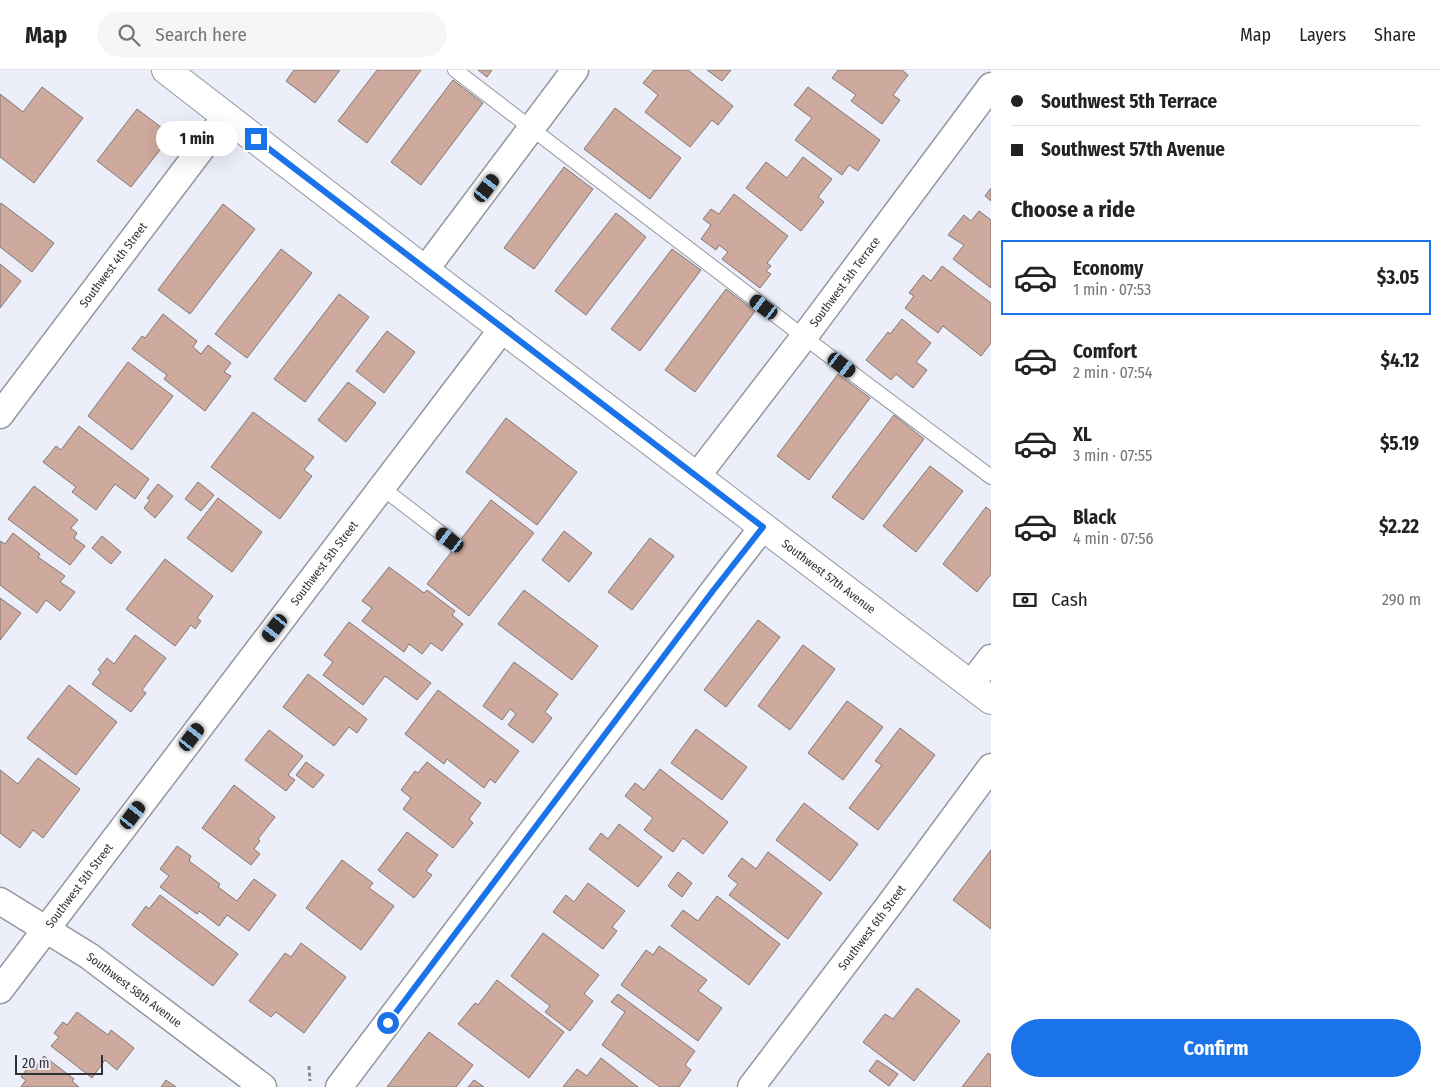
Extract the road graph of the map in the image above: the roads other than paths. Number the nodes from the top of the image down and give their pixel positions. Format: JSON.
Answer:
{"nodes":[{"id":1,"x":166,"y":70,"type":"edge"},
{"id":2,"x":455,"y":70,"type":"edge"},
{"id":3,"x":575,"y":70,"type":"edge"},
{"id":4,"x":991,"y":86,"type":"edge"},
{"id":5,"x":226,"y":116,"type":"junction"},
{"id":6,"x":532,"y":128,"type":"junction"},
{"id":7,"x":425,"y":270,"type":"junction"},
{"id":8,"x":503,"y":328,"type":"junction"},
{"id":9,"x":804,"y":337,"type":"junction"},
{"id":10,"x":0,"y":415,"type":"edge"},
{"id":11,"x":697,"y":476,"type":"junction"},
{"id":12,"x":991,"y":477,"type":"edge"},
{"id":13,"x":381,"y":487,"type":"junction"},
{"id":14,"x":763,"y":527,"type":"junction"},
{"id":15,"x":450,"y":540,"type":"dead end"},
{"id":16,"x":991,"y":658,"type":"edge"},
{"id":17,"x":981,"y":692,"type":"edge"},
{"id":18,"x":991,"y":767,"type":"edge"},
{"id":19,"x":0,"y":901,"type":"edge"},
{"id":20,"x":46,"y":930,"type":"junction"},
{"id":21,"x":0,"y":990,"type":"edge"},
{"id":22,"x":263,"y":1087,"type":"edge"},
{"id":23,"x":339,"y":1087,"type":"edge"},
{"id":24,"x":751,"y":1087,"type":"edge"}],
"edges":[{"from":1,"to":5,"type":"main road","name":"Southwest 57th Avenue"},
{"from":2,"to":6,"type":"lane"},
{"from":3,"to":6,"type":"street"},
{"from":4,"to":9,"type":"street","name":"Southwest 5th Terrace"},
{"from":5,"to":7,"type":"main road","name":"Southwest 57th Avenue"},
{"from":5,"to":10,"type":"street","name":"Southwest 4th Street"},
{"from":6,"to":7,"type":"street"},
{"from":6,"to":9,"type":"lane"},
{"from":7,"to":8,"type":"main road","name":"Southwest 57th Avenue"},
{"from":8,"to":11,"type":"main road","name":"Southwest 57th Avenue"},
{"from":8,"to":13,"type":"street","name":"Southwest 5th Street"},
{"from":9,"to":11,"type":"street","name":"Southwest 5th Terrace"},
{"from":9,"to":12,"type":"lane"},
{"from":11,"to":14,"type":"main road","name":"Southwest 57th Avenue"},
{"from":13,"to":15,"type":"lane"},
{"from":13,"to":20,"type":"street","name":"Southwest 5th Street"},
{"from":14,"to":17,"type":"main road","name":"Southwest 57th Avenue"},
{"from":14,"to":23,"type":"street"},
{"from":16,"to":17,"type":"street"},
{"from":18,"to":24,"type":"street","name":"Southwest 6th Street"},
{"from":19,"to":20,"type":"street","name":"Southwest 58th Avenue"},
{"from":20,"to":21,"type":"street","name":"Southwest 5th Street"},
{"from":20,"to":22,"type":"street","name":"Southwest 58th Avenue"}]}
